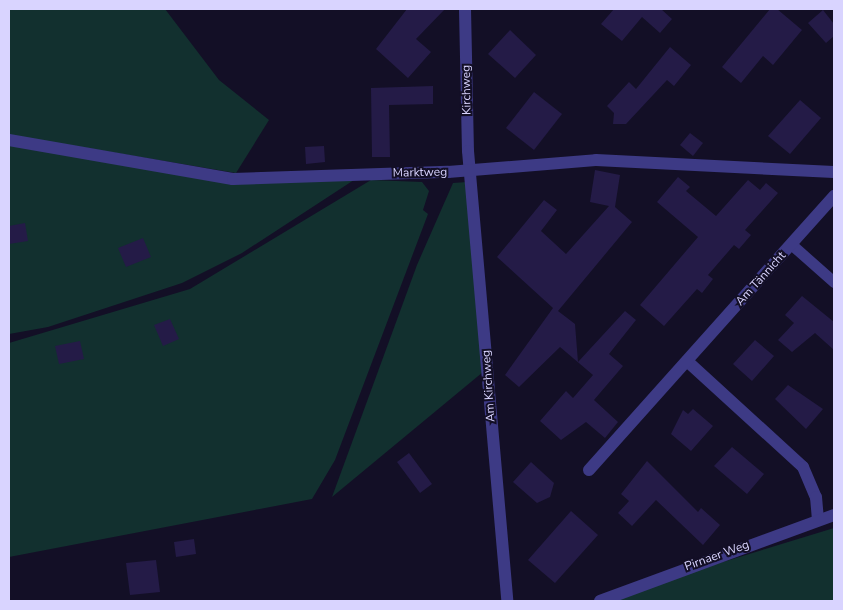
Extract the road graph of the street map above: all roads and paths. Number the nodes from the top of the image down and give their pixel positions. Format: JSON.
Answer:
{"nodes":[{"id":1,"x":465,"y":9,"type":"edge"},
{"id":2,"x":9,"y":140,"type":"edge"},
{"id":3,"x":470,"y":171,"type":"junction"},
{"id":4,"x":834,"y":172,"type":"edge"},
{"id":5,"x":834,"y":196,"type":"edge"},
{"id":6,"x":792,"y":245,"type":"junction"},
{"id":7,"x":834,"y":282,"type":"edge"},
{"id":8,"x":687,"y":361,"type":"junction"},
{"id":9,"x":589,"y":470,"type":"dead end"},
{"id":10,"x":834,"y":515,"type":"edge"},
{"id":11,"x":818,"y":518,"type":"junction"},
{"id":12,"x":507,"y":601,"type":"edge"},
{"id":13,"x":600,"y":601,"type":"edge"}],
"edges":[{"from":1,"to":3,"type":"street","name":"Kirchweg"},
{"from":2,"to":3,"type":"street","name":"Marktweg"},
{"from":3,"to":4,"type":"street","name":"Marktweg"},
{"from":3,"to":12,"type":"street","name":"Am Kirchweg"},
{"from":5,"to":6,"type":"street","name":"Am Tännicht"},
{"from":6,"to":7,"type":"lane"},
{"from":6,"to":8,"type":"street","name":"Am Tännicht"},
{"from":8,"to":9,"type":"street","name":"Am Tännicht"},
{"from":8,"to":11,"type":"street"},
{"from":10,"to":11,"type":"street","name":"Pirnaer Weg"},
{"from":11,"to":13,"type":"street","name":"Pirnaer Weg"}]}
